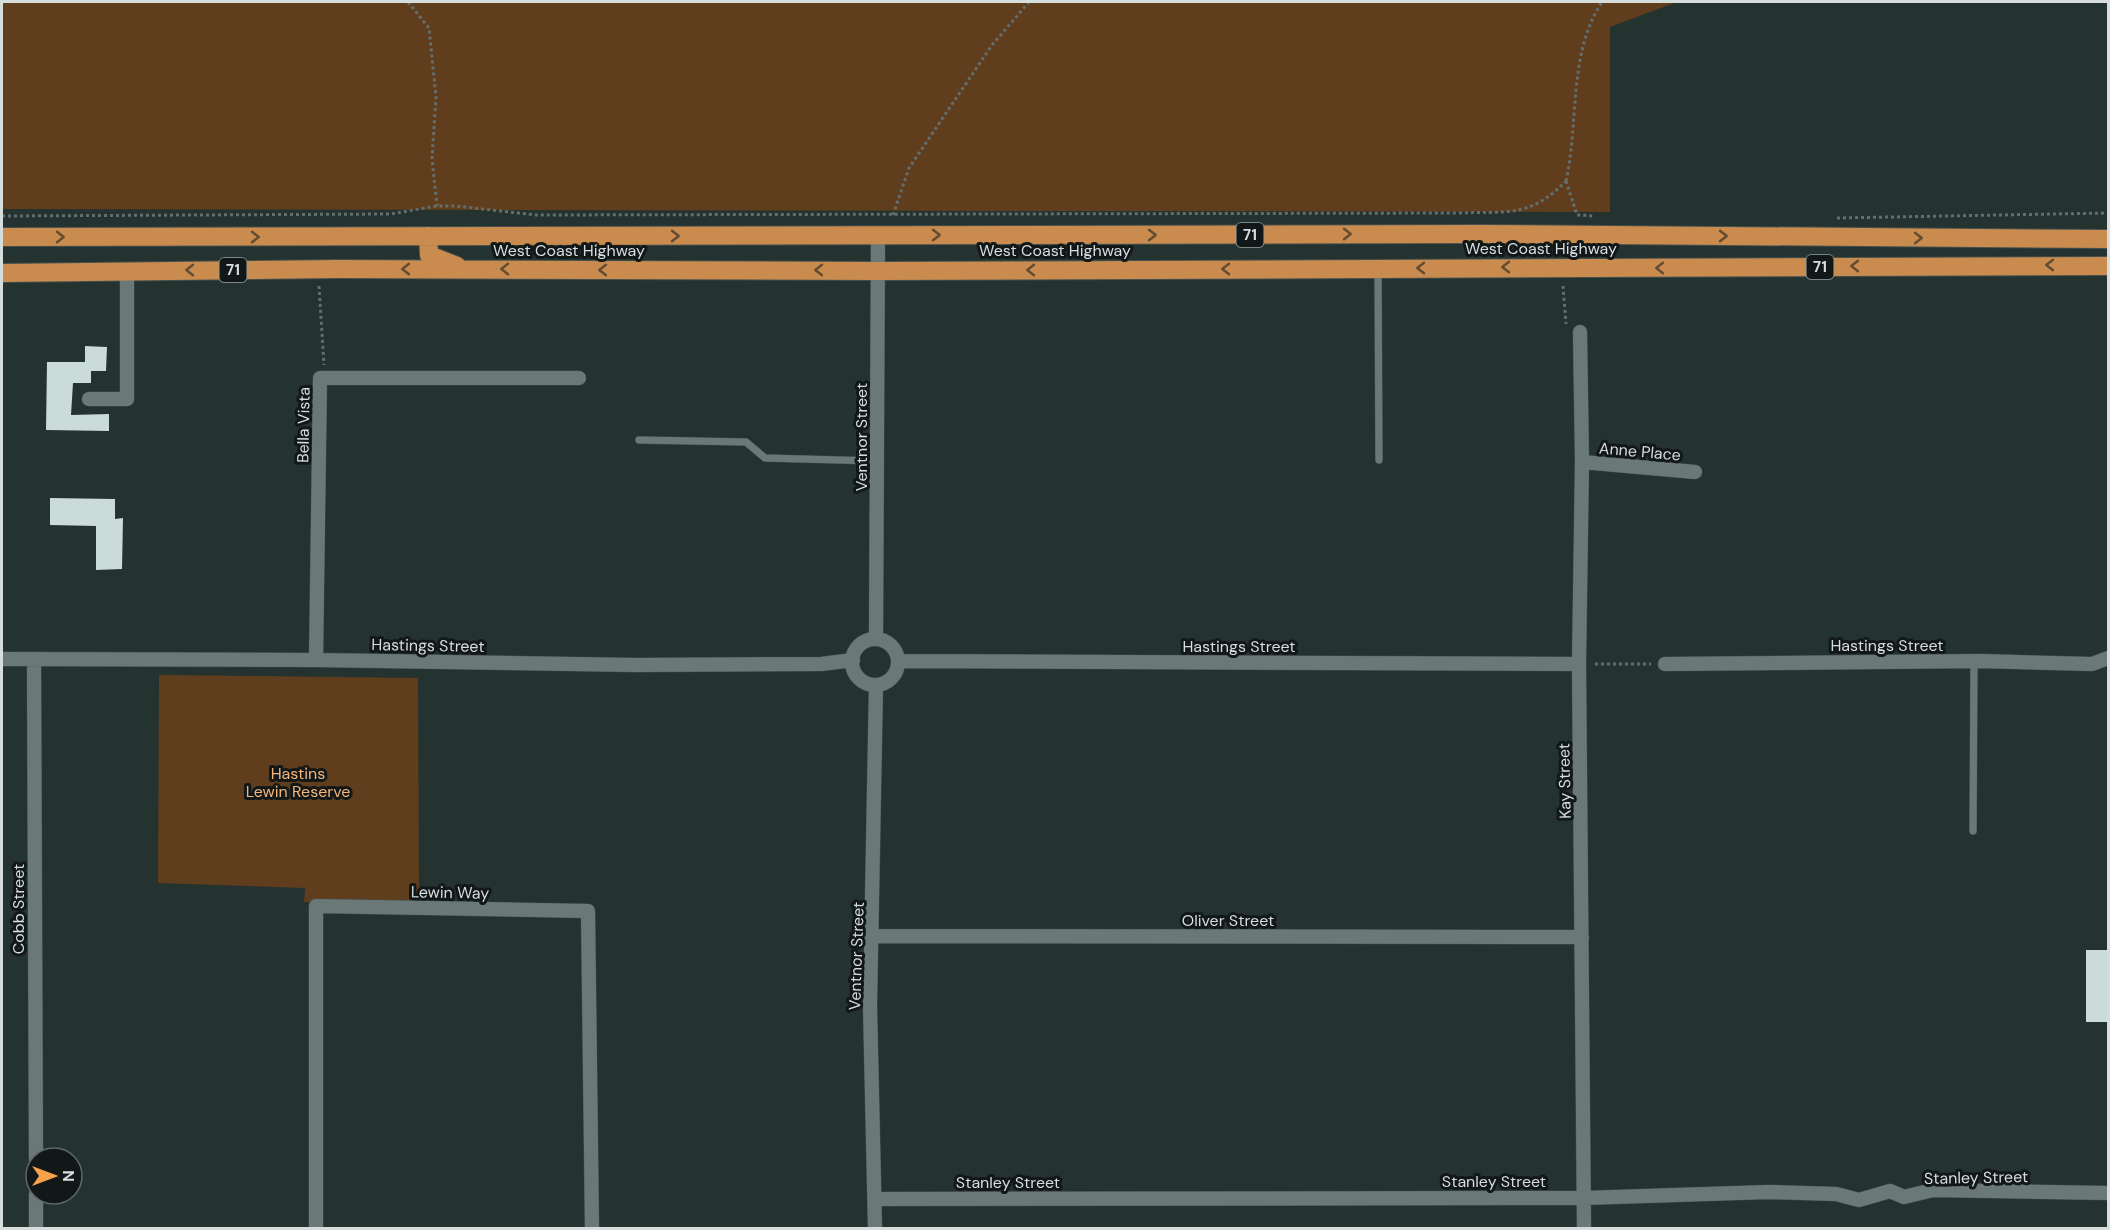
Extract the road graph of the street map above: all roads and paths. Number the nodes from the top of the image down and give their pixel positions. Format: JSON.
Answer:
{"nodes":[{"id":1,"x":408,"y":2,"type":"edge"},
{"id":2,"x":1029,"y":2,"type":"edge"},
{"id":3,"x":1602,"y":2,"type":"edge"},
{"id":4,"x":437,"y":206,"type":"junction"},
{"id":5,"x":2109,"y":213,"type":"edge"},
{"id":6,"x":893,"y":215,"type":"junction"},
{"id":7,"x":2,"y":216,"type":"edge"},
{"id":8,"x":1828,"y":218,"type":"dead end"},
{"id":9,"x":1481,"y":234,"type":"junction"},
{"id":10,"x":878,"y":235,"type":"junction"},
{"id":11,"x":428,"y":236,"type":"junction"},
{"id":12,"x":2,"y":237,"type":"edge"},
{"id":13,"x":2109,"y":239,"type":"edge"},
{"id":14,"x":2109,"y":266,"type":"edge"},
{"id":15,"x":1479,"y":267,"type":"junction"},
{"id":16,"x":1378,"y":268,"type":"junction"},
{"id":17,"x":464,"y":269,"type":"junction"},
{"id":18,"x":127,"y":270,"type":"junction"},
{"id":19,"x":877,"y":270,"type":"junction"},
{"id":20,"x":2,"y":273,"type":"edge"},
{"id":21,"x":317,"y":291,"type":"dead end"},
{"id":22,"x":1580,"y":332,"type":"dead end"},
{"id":23,"x":324,"y":378,"type":"junction"},
{"id":24,"x":579,"y":378,"type":"dead end"},
{"id":25,"x":89,"y":399,"type":"dead end"},
{"id":26,"x":639,"y":440,"type":"dead end"},
{"id":27,"x":1379,"y":460,"type":"dead end"},
{"id":28,"x":877,"y":461,"type":"junction"},
{"id":29,"x":1582,"y":462,"type":"junction"},
{"id":30,"x":1695,"y":472,"type":"dead end"},
{"id":31,"x":876,"y":639,"type":"junction"},
{"id":32,"x":2109,"y":658,"type":"edge"},
{"id":33,"x":2,"y":659,"type":"edge"},
{"id":34,"x":34,"y":659,"type":"junction"},
{"id":35,"x":316,"y":660,"type":"junction"},
{"id":36,"x":853,"y":660,"type":"junction"},
{"id":37,"x":898,"y":661,"type":"junction"},
{"id":38,"x":1974,"y":661,"type":"junction"},
{"id":39,"x":1579,"y":664,"type":"junction"},
{"id":40,"x":1665,"y":664,"type":"joint"},
{"id":41,"x":876,"y":685,"type":"junction"},
{"id":42,"x":1973,"y":831,"type":"dead end"},
{"id":43,"x":873,"y":936,"type":"junction"},
{"id":44,"x":1582,"y":937,"type":"junction"},
{"id":45,"x":36,"y":1146,"type":"edge"},
{"id":46,"x":2109,"y":1193,"type":"edge"},
{"id":47,"x":1584,"y":1198,"type":"junction"},
{"id":48,"x":875,"y":1199,"type":"junction"},
{"id":49,"x":36,"y":1206,"type":"edge"},
{"id":50,"x":36,"y":1228,"type":"edge"},
{"id":51,"x":316,"y":1228,"type":"edge"},
{"id":52,"x":592,"y":1228,"type":"edge"},
{"id":53,"x":875,"y":1228,"type":"edge"},
{"id":54,"x":1584,"y":1228,"type":"edge"}],
"edges":[{"from":1,"to":4,"type":"path"},
{"from":2,"to":6,"type":"path"},
{"from":3,"to":6,"type":"path"},
{"from":4,"to":6,"type":"path"},
{"from":4,"to":7,"type":"path"},
{"from":5,"to":8,"type":"path"},
{"from":10,"to":9,"type":"highway","name":"West Coast Highway","number":"71","one_way":true},
{"from":9,"to":13,"type":"highway","name":"West Coast Highway","number":"71","one_way":true},
{"from":9,"to":15,"type":"highway"},
{"from":11,"to":10,"type":"highway","name":"West Coast Highway","number":"71","one_way":true},
{"from":10,"to":19,"type":"street","name":"Ventnor Street"},
{"from":12,"to":11,"type":"highway","name":"West Coast Highway","number":"71","one_way":true},
{"from":11,"to":17,"type":"highway"},
{"from":14,"to":15,"type":"highway","name":"West Coast Highway","number":"71","one_way":true},
{"from":15,"to":16,"type":"highway","name":"West Coast Highway","number":"71","one_way":true},
{"from":16,"to":19,"type":"highway","name":"West Coast Highway","number":"71","one_way":true},
{"from":16,"to":27,"type":"lane"},
{"from":17,"to":18,"type":"highway","name":"West Coast Highway","number":"71","one_way":true},
{"from":19,"to":17,"type":"highway","name":"West Coast Highway","number":"71","one_way":true},
{"from":18,"to":20,"type":"highway","name":"West Coast Highway","number":"71"},
{"from":18,"to":25,"type":"street"},
{"from":19,"to":28,"type":"street","name":"Ventnor Street"},
{"from":21,"to":23,"type":"path"},
{"from":22,"to":29,"type":"street","name":"Kay Street"},
{"from":23,"to":24,"type":"street","name":"Bella Vista"},
{"from":23,"to":35,"type":"street","name":"Bella Vista"},
{"from":26,"to":28,"type":"lane"},
{"from":28,"to":31,"type":"street","name":"Ventnor Street"},
{"from":29,"to":30,"type":"street","name":"Anne Place"},
{"from":29,"to":39,"type":"street","name":"Kay Street"},
{"from":31,"to":36,"type":"street"},
{"from":31,"to":37,"type":"street"},
{"from":32,"to":38,"type":"street","name":"Hastings Street"},
{"from":33,"to":34,"type":"street","name":"Hastings Street"},
{"from":34,"to":35,"type":"street","name":"Hastings Street"},
{"from":34,"to":45,"type":"street","name":"Cobb Street"},
{"from":35,"to":36,"type":"street","name":"Hastings Street"},
{"from":36,"to":41,"type":"street"},
{"from":37,"to":39,"type":"street","name":"Hastings Street"},
{"from":37,"to":41,"type":"street"},
{"from":38,"to":40,"type":"street","name":"Hastings Street"},
{"from":38,"to":42,"type":"lane"},
{"from":39,"to":40,"type":"path"},
{"from":39,"to":44,"type":"street","name":"Kay Street"},
{"from":41,"to":43,"type":"street","name":"Ventnor Street"},
{"from":43,"to":44,"type":"street","name":"Oliver Street"},
{"from":43,"to":48,"type":"street","name":"Ventnor Street"},
{"from":44,"to":47,"type":"street","name":"Kay Street"},
{"from":46,"to":47,"type":"street","name":"Stanley Street"},
{"from":47,"to":48,"type":"street","name":"Stanley Street"},
{"from":47,"to":54,"type":"street","name":"Kay Street"},
{"from":48,"to":53,"type":"street","name":"Ventnor Street"},
{"from":49,"to":50,"type":"street"},
{"from":51,"to":52,"type":"street","name":"Lewin Way"}]}
